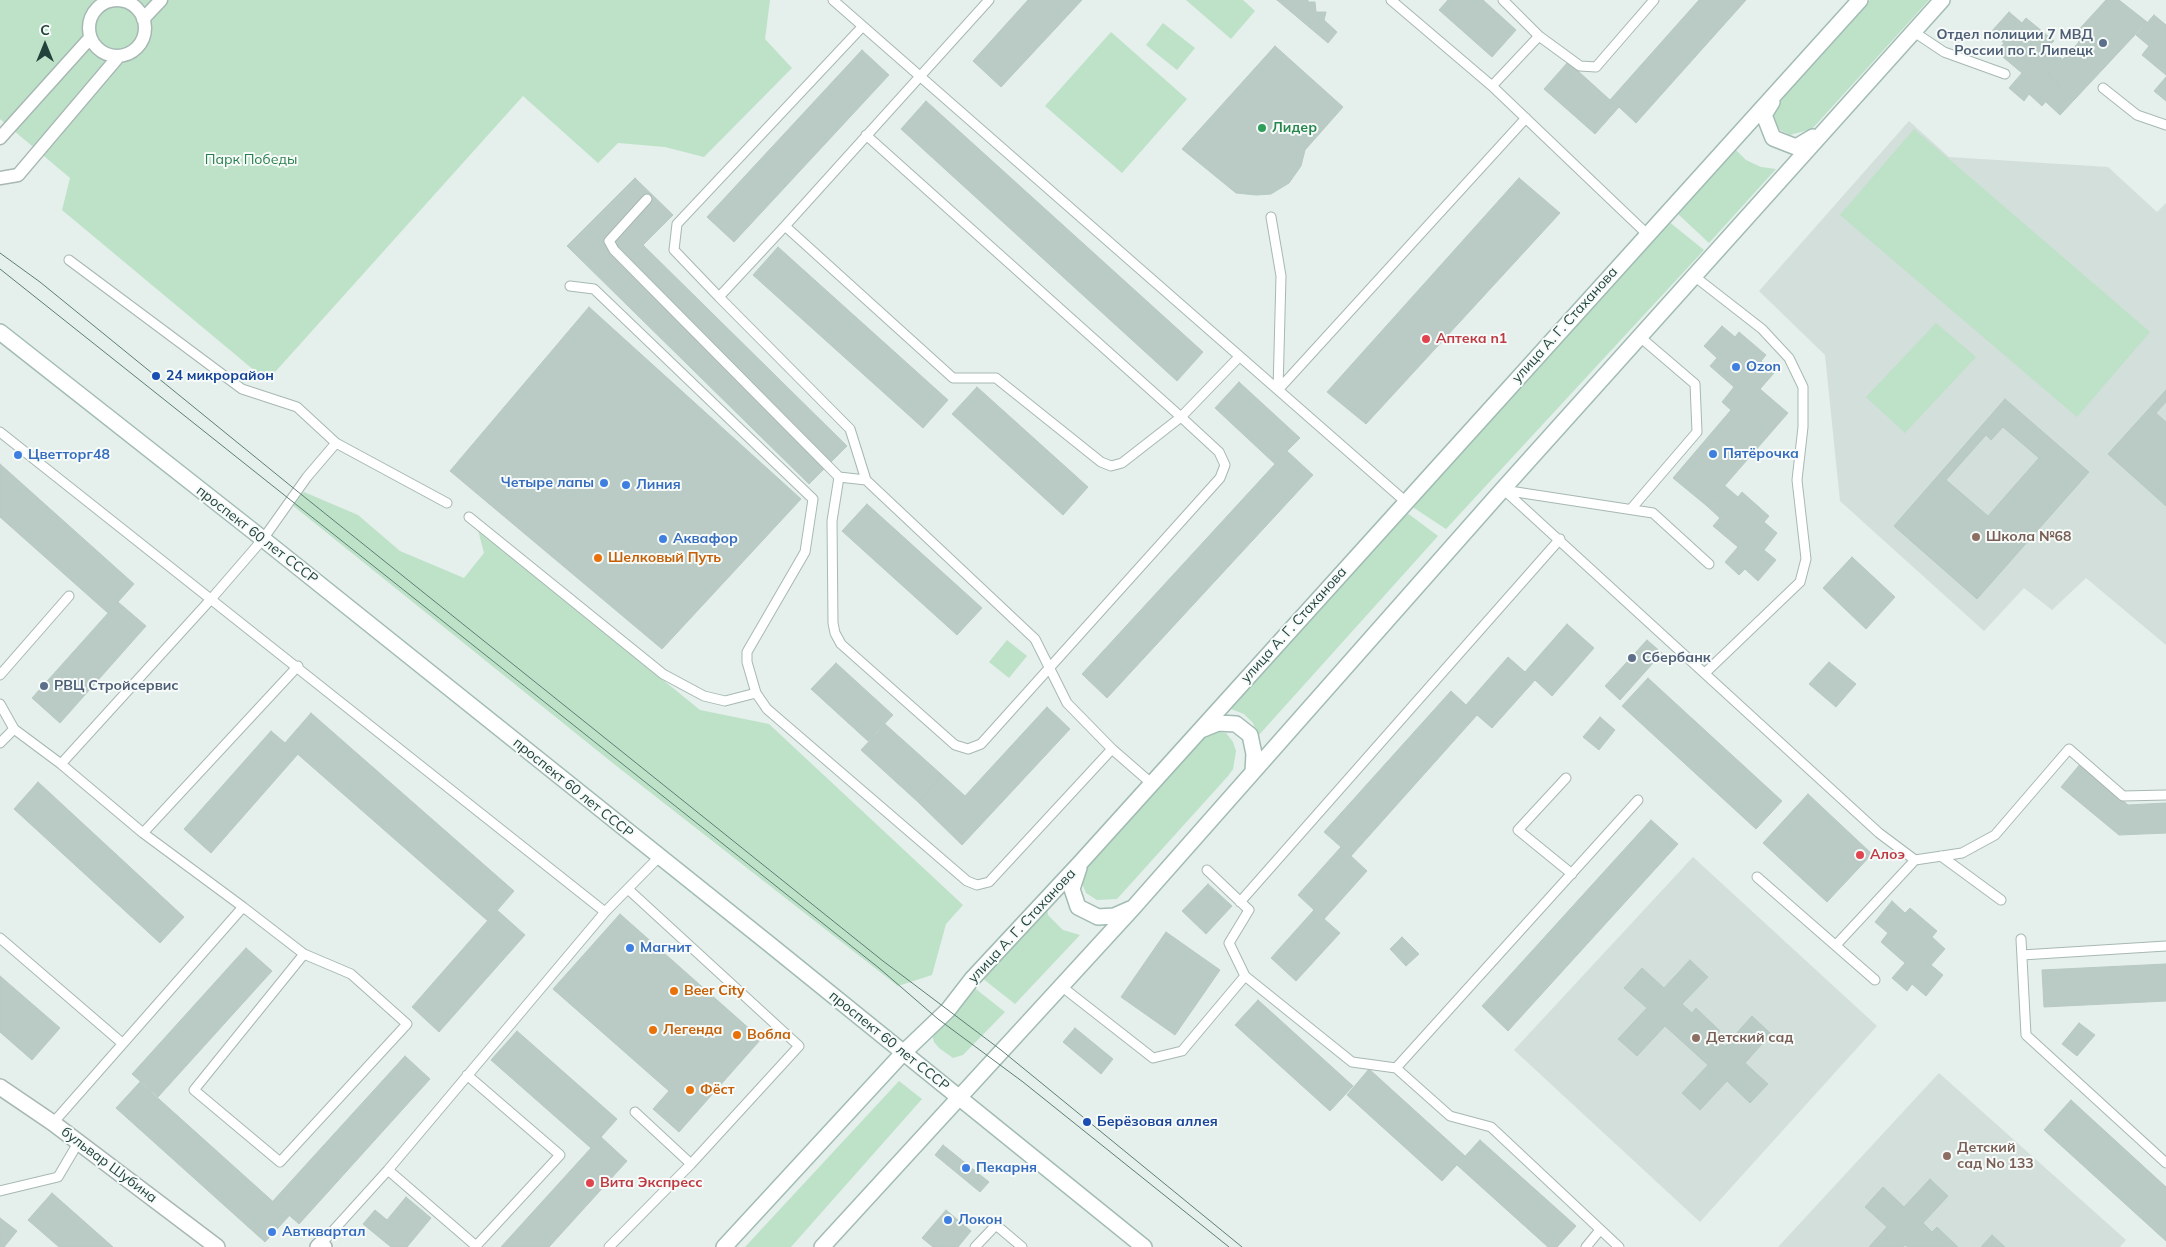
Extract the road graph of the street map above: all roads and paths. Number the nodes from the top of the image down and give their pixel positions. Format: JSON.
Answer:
{"nodes":[{"id":1,"x":161,"y":0,"type":"edge"},
{"id":2,"x":833,"y":0,"type":"edge"},
{"id":3,"x":989,"y":0,"type":"edge"},
{"id":4,"x":1391,"y":0,"type":"edge"},
{"id":5,"x":1503,"y":0,"type":"edge"},
{"id":6,"x":1654,"y":0,"type":"edge"},
{"id":7,"x":1860,"y":0,"type":"edge"},
{"id":8,"x":1942,"y":0,"type":"edge"},
{"id":9,"x":144,"y":19,"type":"junction"},
{"id":10,"x":862,"y":27,"type":"junction"},
{"id":11,"x":1914,"y":32,"type":"junction"},
{"id":12,"x":1539,"y":36,"type":"junction"},
{"id":13,"x":90,"y":38,"type":"junction"},
{"id":14,"x":118,"y":57,"type":"junction"},
{"id":15,"x":2004,"y":74,"type":"dead end"},
{"id":16,"x":919,"y":77,"type":"junction"},
{"id":17,"x":1492,"y":86,"type":"junction"},
{"id":18,"x":1780,"y":88,"type":"junction"},
{"id":19,"x":2103,"y":88,"type":"dead end"},
{"id":20,"x":1526,"y":118,"type":"junction"},
{"id":21,"x":2166,"y":125,"type":"edge"},
{"id":22,"x":1824,"y":130,"type":"junction"},
{"id":23,"x":866,"y":135,"type":"junction"},
{"id":24,"x":0,"y":138,"type":"edge"},
{"id":25,"x":0,"y":178,"type":"edge"},
{"id":26,"x":647,"y":199,"type":"dead end"},
{"id":27,"x":1271,"y":218,"type":"dead end"},
{"id":28,"x":785,"y":226,"type":"junction"},
{"id":29,"x":1647,"y":234,"type":"junction"},
{"id":30,"x":69,"y":260,"type":"dead end"},
{"id":31,"x":1694,"y":276,"type":"junction"},
{"id":32,"x":570,"y":286,"type":"dead end"},
{"id":33,"x":719,"y":297,"type":"junction"},
{"id":34,"x":0,"y":332,"type":"edge"},
{"id":35,"x":1640,"y":337,"type":"junction"},
{"id":36,"x":1239,"y":356,"type":"junction"},
{"id":37,"x":1278,"y":390,"type":"junction"},
{"id":38,"x":1181,"y":417,"type":"junction"},
{"id":39,"x":0,"y":432,"type":"edge"},
{"id":40,"x":336,"y":443,"type":"junction"},
{"id":41,"x":839,"y":477,"type":"junction"},
{"id":42,"x":866,"y":480,"type":"junction"},
{"id":43,"x":1503,"y":490,"type":"junction"},
{"id":44,"x":1406,"y":502,"type":"junction"},
{"id":45,"x":447,"y":503,"type":"dead end"},
{"id":46,"x":1631,"y":509,"type":"junction"},
{"id":47,"x":469,"y":517,"type":"dead end"},
{"id":48,"x":263,"y":539,"type":"junction"},
{"id":49,"x":1560,"y":539,"type":"junction"},
{"id":50,"x":1709,"y":564,"type":"dead end"},
{"id":51,"x":69,"y":596,"type":"dead end"},
{"id":52,"x":212,"y":598,"type":"junction"},
{"id":53,"x":298,"y":666,"type":"junction"},
{"id":54,"x":1049,"y":666,"type":"junction"},
{"id":55,"x":1705,"y":673,"type":"junction"},
{"id":56,"x":0,"y":675,"type":"edge"},
{"id":57,"x":756,"y":693,"type":"junction"},
{"id":58,"x":0,"y":704,"type":"edge"},
{"id":59,"x":14,"y":729,"type":"junction"},
{"id":60,"x":1196,"y":733,"type":"junction"},
{"id":61,"x":0,"y":744,"type":"edge"},
{"id":62,"x":1112,"y":750,"type":"junction"},
{"id":63,"x":61,"y":764,"type":"junction"},
{"id":64,"x":1253,"y":772,"type":"junction"},
{"id":65,"x":1566,"y":778,"type":"dead end"},
{"id":66,"x":1151,"y":783,"type":"junction"},
{"id":67,"x":2166,"y":795,"type":"edge"},
{"id":68,"x":1638,"y":800,"type":"dead end"},
{"id":69,"x":144,"y":833,"type":"junction"},
{"id":70,"x":1941,"y":856,"type":"junction"},
{"id":71,"x":659,"y":857,"type":"junction"},
{"id":72,"x":1915,"y":860,"type":"junction"},
{"id":73,"x":1081,"y":862,"type":"junction"},
{"id":74,"x":1207,"y":870,"type":"dead end"},
{"id":75,"x":1572,"y":874,"type":"junction"},
{"id":76,"x":1757,"y":877,"type":"dead end"},
{"id":77,"x":629,"y":890,"type":"junction"},
{"id":78,"x":2001,"y":900,"type":"dead end"},
{"id":79,"x":1240,"y":902,"type":"junction"},
{"id":80,"x":243,"y":908,"type":"junction"},
{"id":81,"x":1133,"y":908,"type":"junction"},
{"id":82,"x":605,"y":912,"type":"junction"},
{"id":83,"x":0,"y":938,"type":"edge"},
{"id":84,"x":2021,"y":939,"type":"dead end"},
{"id":85,"x":1836,"y":944,"type":"junction"},
{"id":86,"x":2166,"y":946,"type":"edge"},
{"id":87,"x":304,"y":954,"type":"junction"},
{"id":88,"x":2022,"y":955,"type":"junction"},
{"id":89,"x":1245,"y":976,"type":"junction"},
{"id":90,"x":1875,"y":980,"type":"dead end"},
{"id":91,"x":1061,"y":986,"type":"junction"},
{"id":92,"x":122,"y":1043,"type":"junction"},
{"id":93,"x":903,"y":1053,"type":"junction"},
{"id":94,"x":1396,"y":1068,"type":"junction"},
{"id":95,"x":467,"y":1075,"type":"junction"},
{"id":96,"x":0,"y":1087,"type":"edge"},
{"id":97,"x":959,"y":1097,"type":"junction"},
{"id":98,"x":635,"y":1112,"type":"dead end"},
{"id":99,"x":53,"y":1123,"type":"junction"},
{"id":100,"x":78,"y":1143,"type":"junction"},
{"id":101,"x":2166,"y":1163,"type":"edge"},
{"id":102,"x":691,"y":1164,"type":"junction"},
{"id":103,"x":388,"y":1170,"type":"junction"},
{"id":104,"x":0,"y":1190,"type":"edge"},
{"id":105,"x":1600,"y":1230,"type":"junction"},
{"id":106,"x":321,"y":1246,"type":"edge"},
{"id":107,"x":217,"y":1247,"type":"edge"},
{"id":108,"x":609,"y":1247,"type":"edge"},
{"id":109,"x":724,"y":1247,"type":"edge"},
{"id":110,"x":822,"y":1247,"type":"edge"},
{"id":111,"x":976,"y":1247,"type":"edge"},
{"id":112,"x":1022,"y":1247,"type":"edge"},
{"id":113,"x":1144,"y":1247,"type":"edge"},
{"id":114,"x":1586,"y":1247,"type":"edge"},
{"id":115,"x":1619,"y":1247,"type":"edge"}],
"edges":[{"from":1,"to":9,"type":"street"},
{"from":2,"to":10,"type":"lane"},
{"from":3,"to":16,"type":"lane"},
{"from":4,"to":17,"type":"lane"},
{"from":5,"to":12,"type":"lane"},
{"from":6,"to":12,"type":"lane"},
{"from":7,"to":18,"type":"main road","name":"улица А. Г. Стаханова"},
{"from":8,"to":11,"type":"main road"},
{"from":9,"to":13,"type":"street"},
{"from":9,"to":14,"type":"street"},
{"from":10,"to":16,"type":"lane"},
{"from":10,"to":33,"type":"lane"},
{"from":11,"to":15,"type":"lane"},
{"from":11,"to":22,"type":"main road"},
{"from":12,"to":17,"type":"lane"},
{"from":13,"to":14,"type":"street"},
{"from":13,"to":24,"type":"street"},
{"from":14,"to":25,"type":"street"},
{"from":16,"to":23,"type":"lane"},
{"from":16,"to":36,"type":"lane"},
{"from":17,"to":20,"type":"lane"},
{"from":18,"to":22,"type":"main road"},
{"from":18,"to":29,"type":"main road","name":"улица А. Г. Стаханова"},
{"from":19,"to":21,"type":"lane"},
{"from":20,"to":29,"type":"lane"},
{"from":20,"to":37,"type":"lane"},
{"from":22,"to":31,"type":"main road"},
{"from":23,"to":28,"type":"lane"},
{"from":23,"to":38,"type":"lane"},
{"from":26,"to":41,"type":"lane"},
{"from":27,"to":37,"type":"lane"},
{"from":28,"to":33,"type":"lane"},
{"from":28,"to":38,"type":"lane"},
{"from":29,"to":44,"type":"main road","name":"улица А. Г. Стаханова"},
{"from":30,"to":40,"type":"lane"},
{"from":31,"to":35,"type":"main road"},
{"from":31,"to":55,"type":"lane"},
{"from":32,"to":57,"type":"lane"},
{"from":33,"to":42,"type":"lane"},
{"from":34,"to":48,"type":"main road","name":"проспект 60 лет СССР"},
{"from":35,"to":43,"type":"main road"},
{"from":35,"to":46,"type":"lane"},
{"from":36,"to":37,"type":"lane"},
{"from":36,"to":38,"type":"lane"},
{"from":37,"to":44,"type":"lane"},
{"from":38,"to":54,"type":"lane"},
{"from":39,"to":52,"type":"lane"},
{"from":40,"to":45,"type":"lane"},
{"from":40,"to":48,"type":"lane"},
{"from":41,"to":42,"type":"lane"},
{"from":41,"to":54,"type":"lane"},
{"from":42,"to":54,"type":"lane"},
{"from":43,"to":46,"type":"lane"},
{"from":43,"to":49,"type":"lane"},
{"from":43,"to":64,"type":"main road"},
{"from":44,"to":60,"type":"main road","name":"улица А. Г. Стаханова"},
{"from":46,"to":50,"type":"lane"},
{"from":47,"to":57,"type":"lane"},
{"from":48,"to":52,"type":"lane"},
{"from":48,"to":71,"type":"main road","name":"проспект 60 лет СССР"},
{"from":49,"to":55,"type":"lane"},
{"from":49,"to":79,"type":"lane"},
{"from":51,"to":56,"type":"lane"},
{"from":52,"to":53,"type":"lane"},
{"from":52,"to":63,"type":"lane"},
{"from":53,"to":69,"type":"lane"},
{"from":53,"to":82,"type":"lane"},
{"from":54,"to":62,"type":"lane"},
{"from":55,"to":72,"type":"lane"},
{"from":57,"to":62,"type":"lane"},
{"from":58,"to":59,"type":"lane"},
{"from":59,"to":61,"type":"lane"},
{"from":59,"to":63,"type":"lane"},
{"from":60,"to":64,"type":"main road"},
{"from":60,"to":66,"type":"main road","name":"улица А. Г. Стаханова"},
{"from":62,"to":66,"type":"lane"},
{"from":63,"to":69,"type":"lane"},
{"from":64,"to":81,"type":"main road"},
{"from":65,"to":75,"type":"lane"},
{"from":66,"to":73,"type":"main road","name":"улица А. Г. Стаханова"},
{"from":67,"to":70,"type":"lane"},
{"from":68,"to":75,"type":"lane"},
{"from":69,"to":80,"type":"lane"},
{"from":70,"to":72,"type":"lane"},
{"from":70,"to":78,"type":"lane"},
{"from":71,"to":77,"type":"lane"},
{"from":71,"to":93,"type":"main road","name":"проспект 60 лет СССР"},
{"from":72,"to":85,"type":"lane"},
{"from":73,"to":81,"type":"main road"},
{"from":73,"to":93,"type":"main road","name":"улица А. Г. Стаханова"},
{"from":74,"to":79,"type":"lane"},
{"from":75,"to":94,"type":"lane"},
{"from":76,"to":85,"type":"lane"},
{"from":77,"to":82,"type":"lane"},
{"from":77,"to":102,"type":"lane"},
{"from":79,"to":89,"type":"lane"},
{"from":80,"to":87,"type":"lane"},
{"from":80,"to":92,"type":"lane"},
{"from":81,"to":91,"type":"main road"},
{"from":82,"to":95,"type":"lane"},
{"from":83,"to":92,"type":"lane"},
{"from":84,"to":88,"type":"lane"},
{"from":85,"to":90,"type":"lane"},
{"from":86,"to":88,"type":"lane"},
{"from":87,"to":87,"type":"lane"},
{"from":88,"to":101,"type":"lane"},
{"from":89,"to":91,"type":"lane"},
{"from":89,"to":94,"type":"lane"},
{"from":91,"to":97,"type":"main road"},
{"from":92,"to":99,"type":"lane"},
{"from":93,"to":97,"type":"main road","name":"проспект 60 лет СССР"},
{"from":93,"to":109,"type":"main road","name":"улица А. Г. Стаханова"},
{"from":94,"to":105,"type":"lane"},
{"from":95,"to":103,"type":"lane"},
{"from":95,"to":103,"type":"lane"},
{"from":96,"to":99,"type":"main road","name":"бульвар Шубина"},
{"from":97,"to":110,"type":"main road"},
{"from":97,"to":113,"type":"main road","name":"проспект 60 лет СССР"},
{"from":98,"to":102,"type":"lane"},
{"from":99,"to":100,"type":"main road","name":"бульвар Шубина"},
{"from":100,"to":104,"type":"lane"},
{"from":100,"to":107,"type":"main road","name":"бульвар Шубина"},
{"from":102,"to":108,"type":"lane"},
{"from":103,"to":106,"type":"lane"},
{"from":105,"to":114,"type":"lane"},
{"from":105,"to":115,"type":"lane"},
{"from":111,"to":112,"type":"lane"}]}
